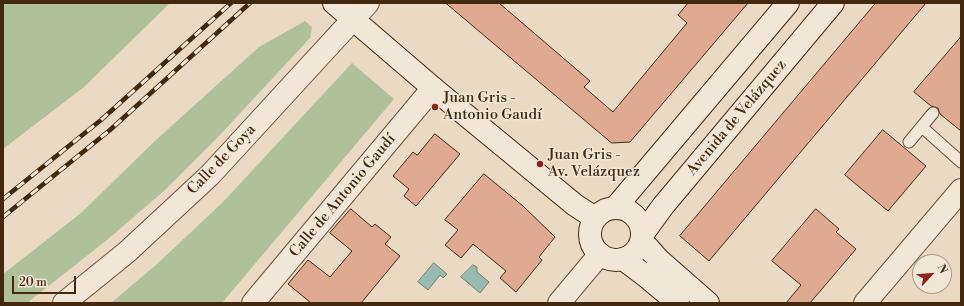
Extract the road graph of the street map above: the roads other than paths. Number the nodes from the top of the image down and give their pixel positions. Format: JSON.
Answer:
{"nodes":[{"id":1,"x":334,"y":3,"type":"edge"},
{"id":2,"x":368,"y":3,"type":"edge"},
{"id":3,"x":788,"y":3,"type":"edge"},
{"id":4,"x":833,"y":3,"type":"edge"},
{"id":5,"x":353,"y":20,"type":"junction"},
{"id":6,"x":433,"y":88,"type":"junction"},
{"id":7,"x":933,"y":113,"type":"dead end"},
{"id":8,"x":922,"y":127,"type":"junction"},
{"id":9,"x":909,"y":142,"type":"dead end"},
{"id":10,"x":961,"y":162,"type":"edge"},
{"id":11,"x":961,"y":190,"type":"edge"},
{"id":12,"x":615,"y":208,"type":"junction"},
{"id":13,"x":595,"y":218,"type":"junction"},
{"id":14,"x":642,"y":238,"type":"junction"},
{"id":15,"x":600,"y":254,"type":"junction"},
{"id":16,"x":623,"y":259,"type":"junction"},
{"id":17,"x":64,"y":303,"type":"edge"},
{"id":18,"x":253,"y":303,"type":"edge"},
{"id":19,"x":559,"y":303,"type":"edge"},
{"id":20,"x":678,"y":303,"type":"edge"},
{"id":21,"x":708,"y":303,"type":"edge"},
{"id":22,"x":865,"y":303,"type":"edge"}],
"edges":[{"from":1,"to":5,"type":"street"},
{"from":2,"to":5,"type":"street","name":"Calle de Goya"},
{"from":3,"to":12,"type":"street"},
{"from":4,"to":14,"type":"street","name":"Avenida de Velázquez"},
{"from":5,"to":6,"type":"street"},
{"from":5,"to":17,"type":"street","name":"Calle de Goya"},
{"from":6,"to":13,"type":"street"},
{"from":6,"to":18,"type":"street","name":"Calle de Antonio Gaudí"},
{"from":7,"to":8,"type":"lane"},
{"from":8,"to":9,"type":"lane"},
{"from":8,"to":10,"type":"lane"},
{"from":11,"to":22,"type":"street"},
{"from":12,"to":13,"type":"street"},
{"from":12,"to":14,"type":"street"},
{"from":13,"to":15,"type":"street"},
{"from":14,"to":16,"type":"street"},
{"from":14,"to":21,"type":"street"},
{"from":15,"to":16,"type":"street"},
{"from":15,"to":19,"type":"street"},
{"from":16,"to":20,"type":"street"}]}
